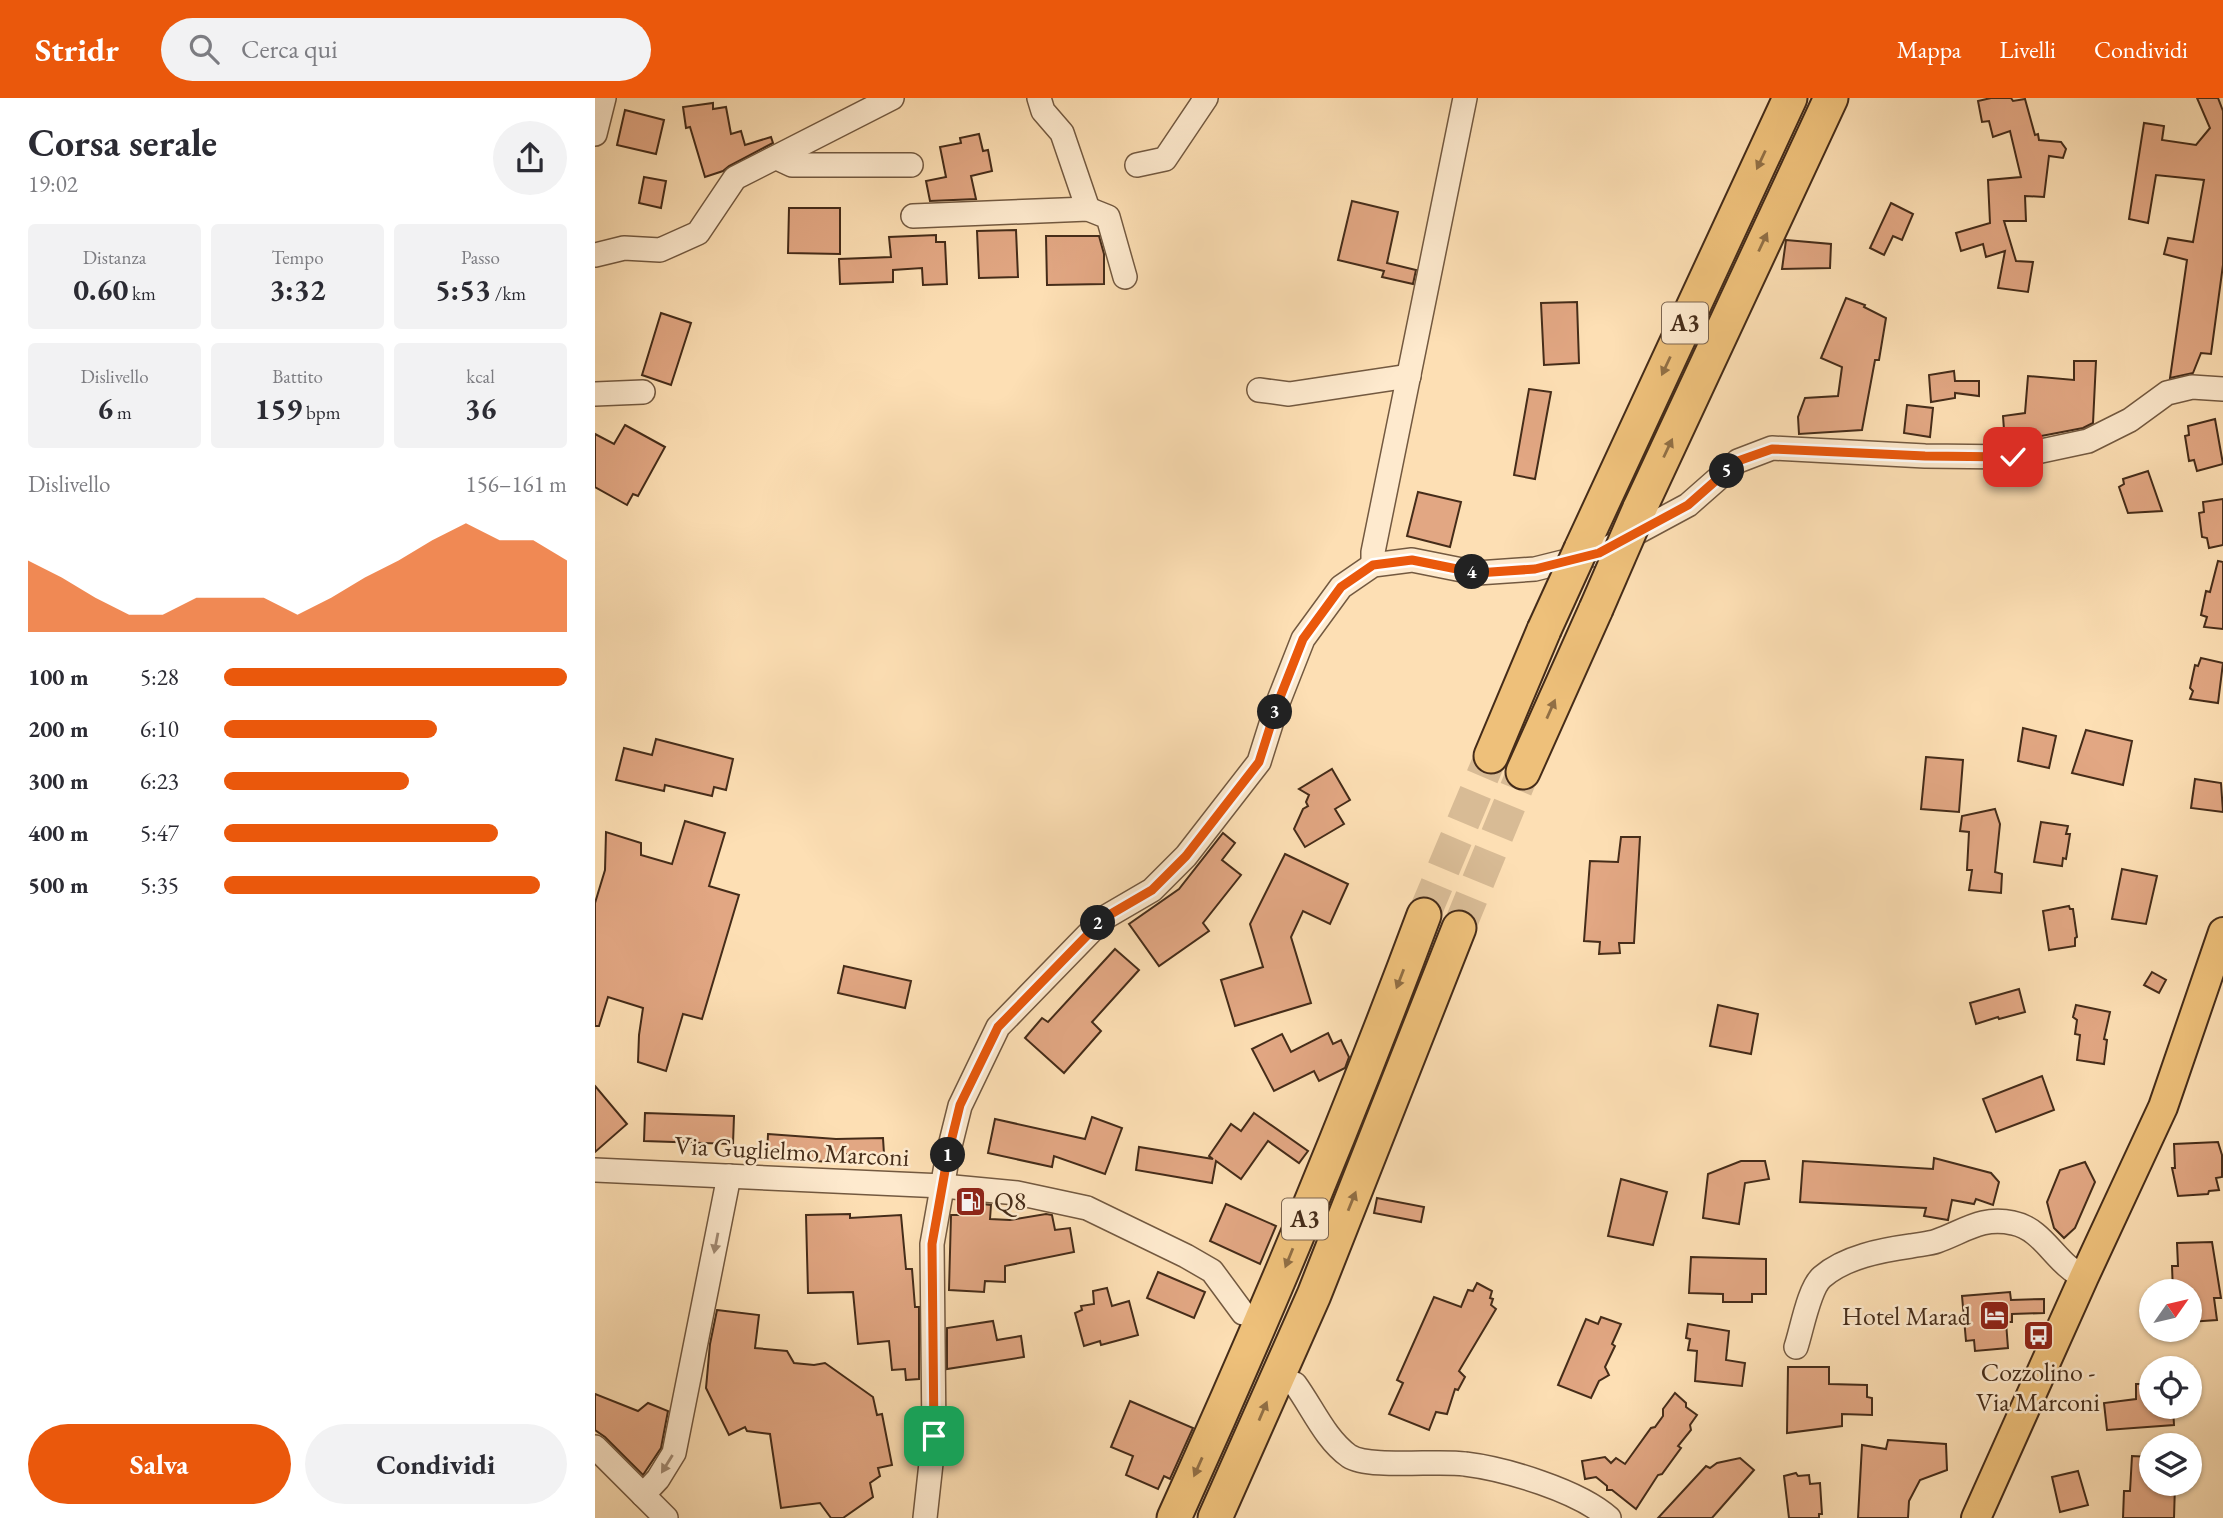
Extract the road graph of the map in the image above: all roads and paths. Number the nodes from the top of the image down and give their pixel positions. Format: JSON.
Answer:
{"nodes":[{"id":1,"x":604,"y":98,"type":"edge"},
{"id":2,"x":892,"y":98,"type":"edge"},
{"id":3,"x":1039,"y":98,"type":"edge"},
{"id":4,"x":1206,"y":98,"type":"edge"},
{"id":5,"x":1465,"y":98,"type":"edge"},
{"id":6,"x":1790,"y":98,"type":"edge"},
{"id":7,"x":1831,"y":98,"type":"edge"},
{"id":8,"x":595,"y":134,"type":"edge"},
{"id":9,"x":777,"y":158,"type":"junction"},
{"id":10,"x":911,"y":165,"type":"dead end"},
{"id":11,"x":1137,"y":165,"type":"dead end"},
{"id":12,"x":1088,"y":209,"type":"junction"},
{"id":13,"x":913,"y":216,"type":"dead end"},
{"id":14,"x":595,"y":255,"type":"edge"},
{"id":15,"x":1125,"y":277,"type":"dead end"},
{"id":16,"x":1409,"y":376,"type":"junction"},
{"id":17,"x":2223,"y":389,"type":"edge"},
{"id":18,"x":1259,"y":390,"type":"dead end"},
{"id":19,"x":643,"y":391,"type":"dead end"},
{"id":20,"x":595,"y":394,"type":"edge"},
{"id":21,"x":1373,"y":565,"type":"junction"},
{"id":22,"x":1491,"y":756,"type":"tunnel mouth"},
{"id":23,"x":1523,"y":772,"type":"tunnel mouth"},
{"id":24,"x":1424,"y":915,"type":"tunnel mouth"},
{"id":25,"x":1459,"y":928,"type":"tunnel mouth"},
{"id":26,"x":2223,"y":932,"type":"edge"},
{"id":27,"x":595,"y":1170,"type":"edge"},
{"id":28,"x":729,"y":1176,"type":"junction"},
{"id":29,"x":943,"y":1186,"type":"junction"},
{"id":30,"x":2084,"y":1276,"type":"junction"},
{"id":31,"x":1243,"y":1313,"type":"dead end"},
{"id":32,"x":1796,"y":1346,"type":"dead end"},
{"id":33,"x":1295,"y":1384,"type":"dead end"},
{"id":34,"x":595,"y":1447,"type":"edge"},
{"id":35,"x":643,"y":1496,"type":"junction"},
{"id":36,"x":666,"y":1518,"type":"edge"},
{"id":37,"x":925,"y":1518,"type":"edge"},
{"id":38,"x":1174,"y":1518,"type":"edge"},
{"id":39,"x":1215,"y":1518,"type":"edge"},
{"id":40,"x":1609,"y":1518,"type":"edge"},
{"id":41,"x":1976,"y":1518,"type":"edge"}],
"edges":[{"from":1,"to":8,"type":"street"},
{"from":2,"to":9,"type":"street"},
{"from":3,"to":12,"type":"street"},
{"from":4,"to":11,"type":"street"},
{"from":5,"to":16,"type":"street"},
{"from":6,"to":22,"type":"highway","number":"A3","one_way":true,"bridge":true},
{"from":23,"to":7,"type":"highway","number":"A3","one_way":true,"bridge":true},
{"from":9,"to":10,"type":"street"},
{"from":9,"to":14,"type":"street"},
{"from":12,"to":13,"type":"street"},
{"from":12,"to":15,"type":"street"},
{"from":16,"to":18,"type":"street"},
{"from":16,"to":21,"type":"street"},
{"from":17,"to":21,"type":"street"},
{"from":19,"to":20,"type":"street"},
{"from":21,"to":29,"type":"street"},
{"from":24,"to":38,"type":"highway","number":"A3","one_way":true},
{"from":39,"to":25,"type":"highway","number":"A3","one_way":true},
{"from":26,"to":30,"type":"main road"},
{"from":27,"to":28,"type":"street","name":"Via Guglielmo Marconi"},
{"from":28,"to":29,"type":"street","name":"Via Guglielmo Marconi"},
{"from":28,"to":35,"type":"street","one_way":true},
{"from":29,"to":31,"type":"street","name":"Via Guglielmo Marconi"},
{"from":29,"to":37,"type":"street"},
{"from":30,"to":32,"type":"street"},
{"from":30,"to":41,"type":"main road"},
{"from":33,"to":40,"type":"street"},
{"from":34,"to":35,"type":"street"},
{"from":35,"to":36,"type":"street"}]}
